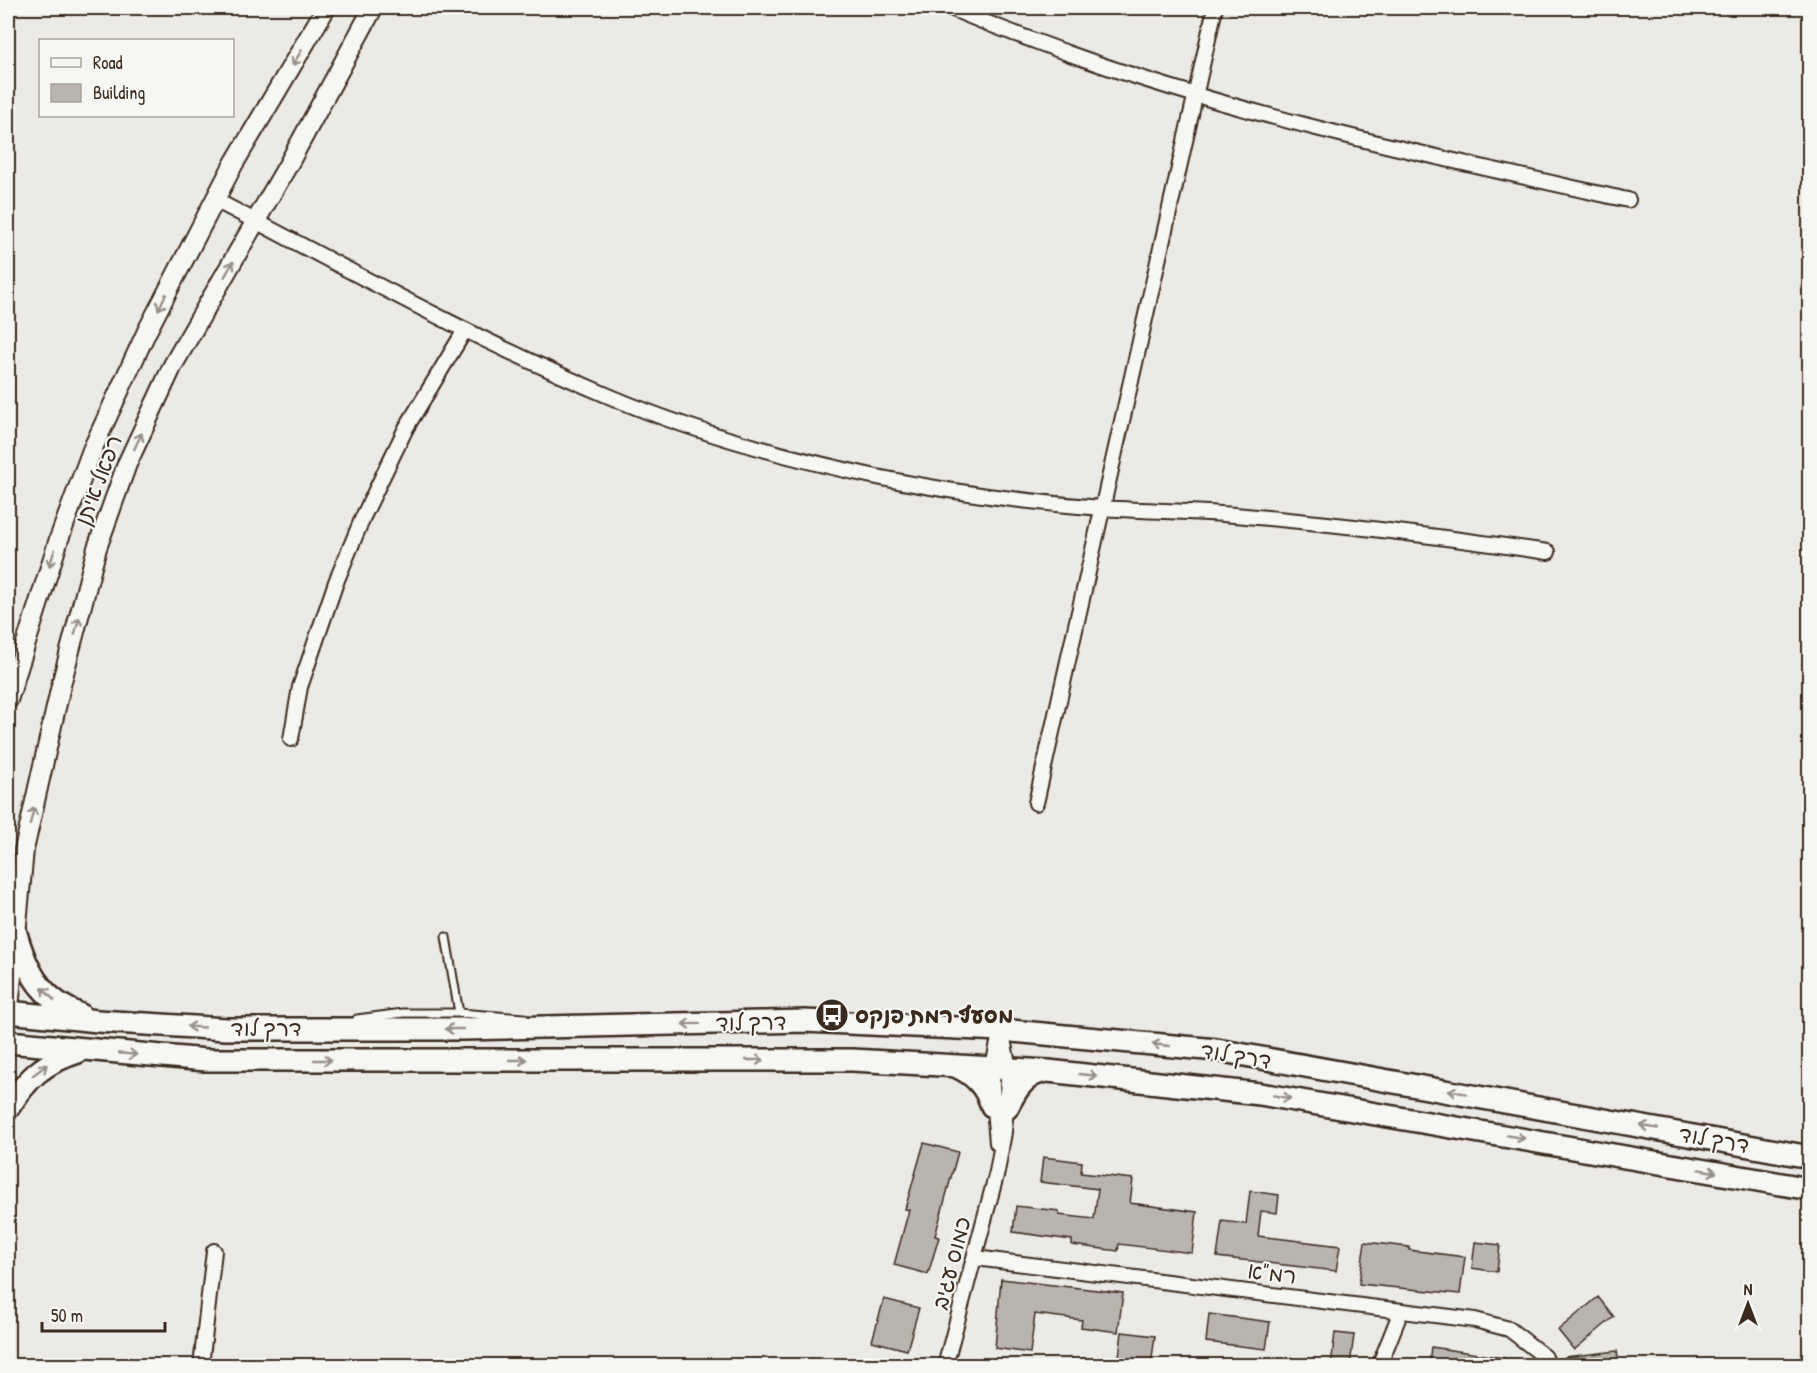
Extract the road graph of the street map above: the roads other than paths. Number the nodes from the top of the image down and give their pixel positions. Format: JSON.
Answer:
{"nodes":[{"id":1,"x":326,"y":8,"type":"edge"},
{"id":2,"x":373,"y":8,"type":"edge"},
{"id":3,"x":951,"y":8,"type":"edge"},
{"id":4,"x":1215,"y":8,"type":"edge"},
{"id":5,"x":1195,"y":95,"type":"junction"},
{"id":6,"x":215,"y":200,"type":"junction"},
{"id":7,"x":1628,"y":200,"type":"dead end"},
{"id":8,"x":256,"y":221,"type":"junction"},
{"id":9,"x":465,"y":330,"type":"junction"},
{"id":10,"x":1101,"y":508,"type":"junction"},
{"id":11,"x":1548,"y":552,"type":"dead end"},
{"id":12,"x":8,"y":700,"type":"edge"},
{"id":13,"x":291,"y":739,"type":"dead end"},
{"id":14,"x":1036,"y":802,"type":"dead end"},
{"id":15,"x":15,"y":930,"type":"junction"},
{"id":16,"x":446,"y":937,"type":"dead end"},
{"id":17,"x":459,"y":1013,"type":"junction"},
{"id":18,"x":8,"y":1014,"type":"edge"},
{"id":19,"x":98,"y":1021,"type":"junction"},
{"id":20,"x":565,"y":1027,"type":"junction"},
{"id":21,"x":316,"y":1029,"type":"junction"},
{"id":22,"x":1001,"y":1029,"type":"junction"},
{"id":23,"x":8,"y":1042,"type":"edge"},
{"id":24,"x":85,"y":1050,"type":"junction"},
{"id":25,"x":952,"y":1065,"type":"junction"},
{"id":26,"x":1001,"y":1067,"type":"junction"},
{"id":27,"x":1048,"y":1071,"type":"junction"},
{"id":28,"x":1000,"y":1107,"type":"junction"},
{"id":29,"x":8,"y":1108,"type":"edge"},
{"id":30,"x":1809,"y":1157,"type":"edge"},
{"id":31,"x":1809,"y":1189,"type":"edge"},
{"id":32,"x":214,"y":1251,"type":"dead end"},
{"id":33,"x":975,"y":1258,"type":"junction"},
{"id":34,"x":1401,"y":1311,"type":"junction"},
{"id":35,"x":201,"y":1365,"type":"edge"},
{"id":36,"x":945,"y":1365,"type":"edge"},
{"id":37,"x":1379,"y":1365,"type":"edge"},
{"id":38,"x":1547,"y":1365,"type":"edge"}],
"edges":[{"from":1,"to":6,"type":"main road","name":"רפאל איתן","one_way":true},
{"from":2,"to":8,"type":"main road","name":"רפאל איתן"},
{"from":3,"to":5,"type":"street"},
{"from":4,"to":5,"type":"street"},
{"from":5,"to":7,"type":"street"},
{"from":5,"to":10,"type":"street"},
{"from":6,"to":8,"type":"street"},
{"from":6,"to":12,"type":"main road","name":"רפאל איתן","one_way":true},
{"from":8,"to":9,"type":"street"},
{"from":15,"to":8,"type":"main road","name":"רפאל איתן","one_way":true},
{"from":9,"to":10,"type":"street"},
{"from":9,"to":13,"type":"street"},
{"from":10,"to":11,"type":"street"},
{"from":10,"to":14,"type":"street"},
{"from":15,"to":18,"type":"main road","name":"רפאל איתן"},
{"from":19,"to":15,"type":"main road","one_way":true},
{"from":16,"to":17,"type":"lane"},
{"from":17,"to":20,"type":"lane"},
{"from":17,"to":21,"type":"lane"},
{"from":18,"to":19,"type":"main road","name":"דרך לוד"},
{"from":21,"to":19,"type":"main road","name":"דרך לוד","one_way":true},
{"from":20,"to":21,"type":"main road","name":"דרך לוד","one_way":true},
{"from":22,"to":20,"type":"main road","name":"דרך לוד","one_way":true},
{"from":22,"to":26,"type":"street","name":"כמוס עגיב"},
{"from":30,"to":22,"type":"main road","name":"דרך לוד","one_way":true},
{"from":23,"to":24,"type":"main road","name":"דרך לוד"},
{"from":24,"to":25,"type":"main road","name":"דרך לוד","one_way":true},
{"from":29,"to":24,"type":"main road","one_way":true},
{"from":25,"to":26,"type":"main road","name":"דרך לוד"},
{"from":25,"to":28,"type":"main road"},
{"from":26,"to":27,"type":"main road","name":"דרך לוד"},
{"from":26,"to":28,"type":"street","name":"כמוס עגיב"},
{"from":27,"to":28,"type":"main road"},
{"from":27,"to":31,"type":"main road","name":"דרך לוד","one_way":true},
{"from":28,"to":33,"type":"street","name":"כמוס עגיב"},
{"from":32,"to":35,"type":"street"},
{"from":33,"to":34,"type":"street","name":"רמ\"א"},
{"from":33,"to":36,"type":"street","name":"כמוס עגיב"},
{"from":34,"to":37,"type":"street"},
{"from":34,"to":38,"type":"street","name":"רמ\"א"}]}
